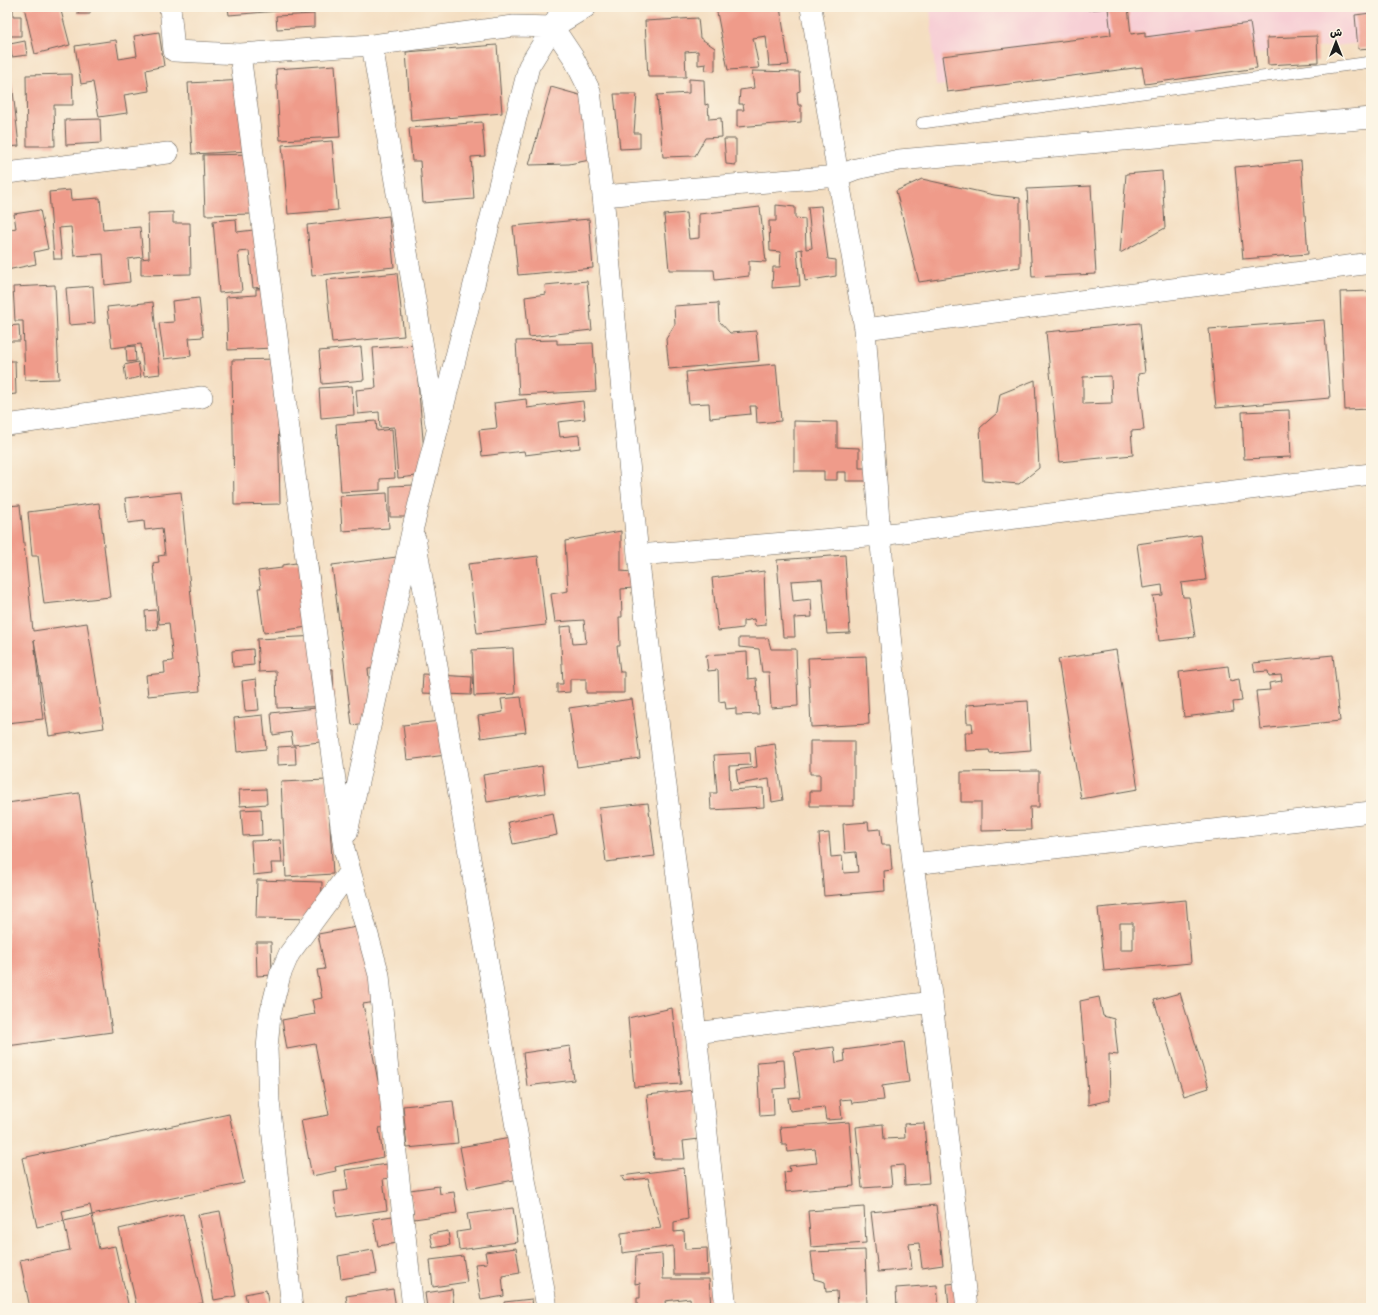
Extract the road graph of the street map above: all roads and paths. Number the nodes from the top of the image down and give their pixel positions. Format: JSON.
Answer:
{"nodes":[{"id":1,"x":170,"y":7,"type":"edge"},
{"id":2,"x":562,"y":7,"type":"edge"},
{"id":3,"x":586,"y":7,"type":"edge"},
{"id":4,"x":811,"y":7,"type":"edge"},
{"id":5,"x":553,"y":27,"type":"junction"},
{"id":6,"x":372,"y":44,"type":"junction"},
{"id":7,"x":240,"y":54,"type":"junction"},
{"id":8,"x":1371,"y":62,"type":"edge"},
{"id":9,"x":1371,"y":118,"type":"edge"},
{"id":10,"x":922,"y":123,"type":"dead end"},
{"id":11,"x":168,"y":153,"type":"dead end"},
{"id":12,"x":7,"y":173,"type":"edge"},
{"id":13,"x":838,"y":176,"type":"junction"},
{"id":14,"x":603,"y":196,"type":"junction"},
{"id":15,"x":1371,"y":263,"type":"edge"},
{"id":16,"x":865,"y":329,"type":"junction"},
{"id":17,"x":202,"y":398,"type":"dead end"},
{"id":18,"x":7,"y":425,"type":"edge"},
{"id":19,"x":437,"y":432,"type":"junction"},
{"id":20,"x":1371,"y":474,"type":"edge"},
{"id":21,"x":413,"y":527,"type":"junction"},
{"id":22,"x":880,"y":535,"type":"junction"},
{"id":23,"x":638,"y":555,"type":"junction"},
{"id":24,"x":1371,"y":812,"type":"edge"},
{"id":25,"x":344,"y":849,"type":"junction"},
{"id":26,"x":913,"y":864,"type":"junction"},
{"id":27,"x":350,"y":871,"type":"junction"},
{"id":28,"x":932,"y":1002,"type":"junction"},
{"id":29,"x":696,"y":1033,"type":"junction"},
{"id":30,"x":292,"y":1308,"type":"edge"},
{"id":31,"x":413,"y":1308,"type":"edge"},
{"id":32,"x":547,"y":1308,"type":"edge"},
{"id":33,"x":726,"y":1308,"type":"edge"},
{"id":34,"x":967,"y":1308,"type":"edge"}],
"edges":[{"from":1,"to":7,"type":"street"},
{"from":2,"to":5,"type":"street"},
{"from":3,"to":5,"type":"street"},
{"from":4,"to":13,"type":"street"},
{"from":5,"to":6,"type":"street"},
{"from":5,"to":14,"type":"street"},
{"from":5,"to":19,"type":"street"},
{"from":6,"to":7,"type":"street"},
{"from":6,"to":19,"type":"street"},
{"from":7,"to":25,"type":"street"},
{"from":8,"to":10,"type":"lane"},
{"from":9,"to":13,"type":"street"},
{"from":11,"to":12,"type":"street"},
{"from":13,"to":14,"type":"street"},
{"from":13,"to":16,"type":"street"},
{"from":14,"to":23,"type":"street"},
{"from":15,"to":16,"type":"street"},
{"from":16,"to":22,"type":"street"},
{"from":17,"to":18,"type":"street"},
{"from":19,"to":21,"type":"street"},
{"from":20,"to":22,"type":"street"},
{"from":21,"to":25,"type":"street"},
{"from":21,"to":32,"type":"street"},
{"from":22,"to":23,"type":"street"},
{"from":22,"to":26,"type":"street"},
{"from":23,"to":29,"type":"street"},
{"from":24,"to":26,"type":"street"},
{"from":25,"to":27,"type":"street"},
{"from":26,"to":28,"type":"street"},
{"from":27,"to":30,"type":"street"},
{"from":27,"to":31,"type":"street"},
{"from":28,"to":29,"type":"street"},
{"from":28,"to":34,"type":"street"},
{"from":29,"to":33,"type":"street"}]}
